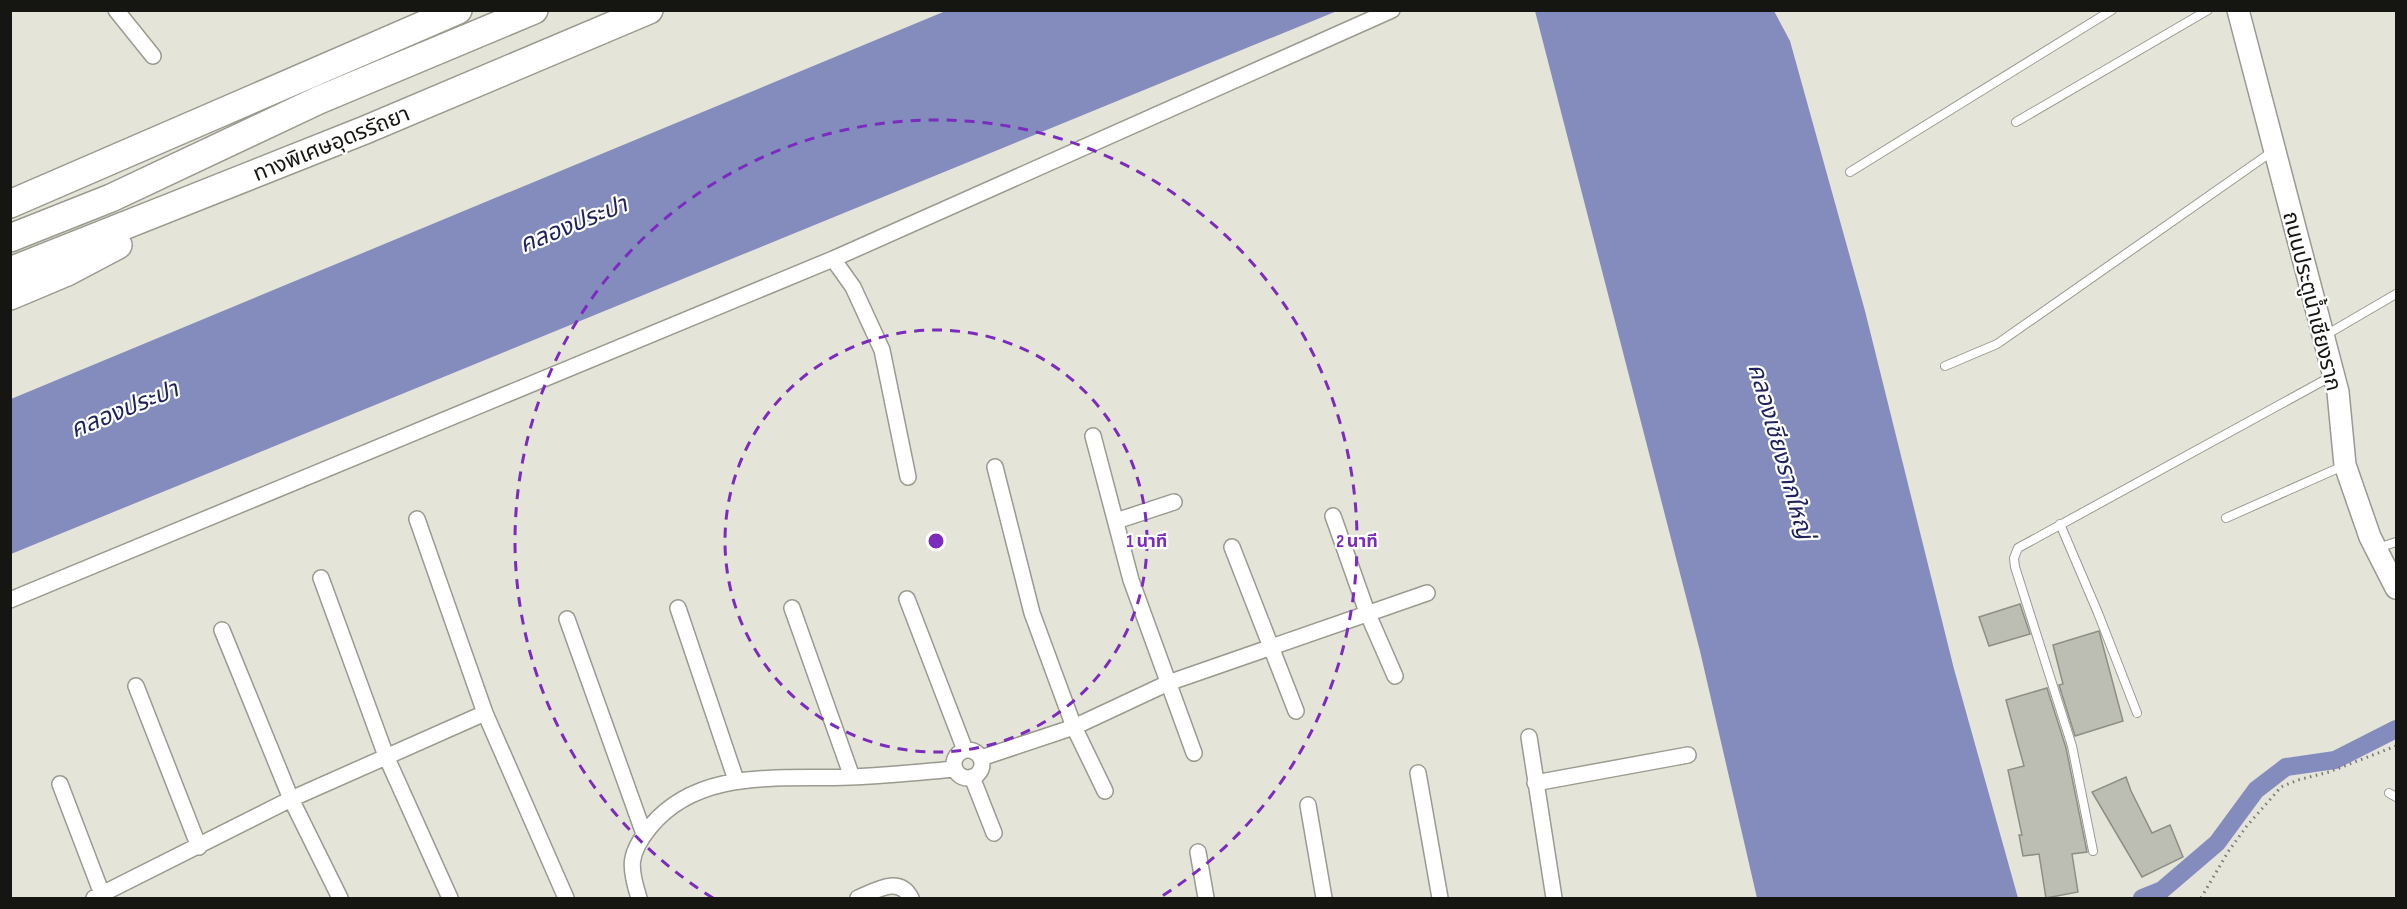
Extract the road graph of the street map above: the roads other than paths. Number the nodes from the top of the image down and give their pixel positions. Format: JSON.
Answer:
{"nodes":[{"id":1,"x":116,"y":10,"type":"edge"},
{"id":2,"x":458,"y":10,"type":"edge"},
{"id":3,"x":534,"y":10,"type":"edge"},
{"id":4,"x":649,"y":10,"type":"edge"},
{"id":5,"x":1392,"y":10,"type":"edge"},
{"id":6,"x":2112,"y":10,"type":"edge"},
{"id":7,"x":2208,"y":10,"type":"edge"},
{"id":8,"x":2238,"y":10,"type":"edge"},
{"id":9,"x":153,"y":56,"type":"dead end"},
{"id":10,"x":2016,"y":122,"type":"dead end"},
{"id":11,"x":2275,"y":150,"type":"junction"},
{"id":12,"x":1850,"y":172,"type":"dead end"},
{"id":13,"x":230,"y":184,"type":"junction"},
{"id":14,"x":10,"y":204,"type":"edge"},
{"id":15,"x":10,"y":238,"type":"edge"},
{"id":16,"x":833,"y":259,"type":"junction"},
{"id":17,"x":10,"y":271,"type":"edge"},
{"id":18,"x":2397,"y":294,"type":"edge"},
{"id":19,"x":10,"y":296,"type":"edge"},
{"id":20,"x":2323,"y":336,"type":"junction"},
{"id":21,"x":1945,"y":366,"type":"dead end"},
{"id":22,"x":2334,"y":375,"type":"junction"},
{"id":23,"x":1093,"y":436,"type":"dead end"},
{"id":24,"x":2344,"y":465,"type":"junction"},
{"id":25,"x":994,"y":467,"type":"dead end"},
{"id":26,"x":908,"y":477,"type":"dead end"},
{"id":27,"x":1174,"y":502,"type":"dead end"},
{"id":28,"x":1333,"y":516,"type":"dead end"},
{"id":29,"x":2226,"y":518,"type":"dead end"},
{"id":30,"x":417,"y":519,"type":"dead end"},
{"id":31,"x":1116,"y":521,"type":"junction"},
{"id":32,"x":2060,"y":524,"type":"junction"},
{"id":33,"x":2397,"y":542,"type":"edge"},
{"id":34,"x":1232,"y":547,"type":"dead end"},
{"id":35,"x":2376,"y":549,"type":"junction"},
{"id":36,"x":321,"y":578,"type":"dead end"},
{"id":37,"x":2397,"y":588,"type":"edge"},
{"id":38,"x":1427,"y":592,"type":"dead end"},
{"id":39,"x":907,"y":599,"type":"dead end"},
{"id":40,"x":10,"y":600,"type":"edge"},
{"id":41,"x":678,"y":608,"type":"dead end"},
{"id":42,"x":792,"y":608,"type":"dead end"},
{"id":43,"x":1367,"y":612,"type":"junction"},
{"id":44,"x":567,"y":619,"type":"dead end"},
{"id":45,"x":222,"y":630,"type":"dead end"},
{"id":46,"x":1271,"y":647,"type":"junction"},
{"id":47,"x":1395,"y":676,"type":"dead end"},
{"id":48,"x":1168,"y":683,"type":"junction"},
{"id":49,"x":136,"y":687,"type":"dead end"},
{"id":50,"x":1296,"y":711,"type":"dead end"},
{"id":51,"x":485,"y":713,"type":"junction"},
{"id":52,"x":2137,"y":713,"type":"dead end"},
{"id":53,"x":1074,"y":727,"type":"junction"},
{"id":54,"x":1528,"y":737,"type":"dead end"},
{"id":55,"x":965,"y":750,"type":"junction"},
{"id":56,"x":1194,"y":753,"type":"dead end"},
{"id":57,"x":1688,"y":755,"type":"dead end"},
{"id":58,"x":386,"y":756,"type":"junction"},
{"id":59,"x":981,"y":758,"type":"junction"},
{"id":60,"x":956,"y":769,"type":"junction"},
{"id":61,"x":1418,"y":773,"type":"dead end"},
{"id":62,"x":852,"y":777,"type":"junction"},
{"id":63,"x":972,"y":777,"type":"junction"},
{"id":64,"x":736,"y":780,"type":"junction"},
{"id":65,"x":1535,"y":783,"type":"junction"},
{"id":66,"x":60,"y":784,"type":"dead end"},
{"id":67,"x":1105,"y":791,"type":"dead end"},
{"id":68,"x":291,"y":799,"type":"junction"},
{"id":69,"x":1308,"y":806,"type":"dead end"},
{"id":70,"x":994,"y":833,"type":"dead end"},
{"id":71,"x":644,"y":834,"type":"junction"},
{"id":72,"x":199,"y":848,"type":"junction"},
{"id":73,"x":2093,"y":851,"type":"dead end"},
{"id":74,"x":1198,"y":852,"type":"dead end"},
{"id":75,"x":98,"y":896,"type":"edge"},
{"id":76,"x":340,"y":898,"type":"edge"},
{"id":77,"x":450,"y":898,"type":"edge"},
{"id":78,"x":566,"y":898,"type":"edge"},
{"id":79,"x":639,"y":898,"type":"edge"},
{"id":80,"x":858,"y":898,"type":"edge"},
{"id":81,"x":911,"y":898,"type":"edge"},
{"id":82,"x":1206,"y":898,"type":"edge"},
{"id":83,"x":1324,"y":898,"type":"edge"},
{"id":84,"x":1440,"y":898,"type":"edge"},
{"id":85,"x":1554,"y":898,"type":"edge"}],
"edges":[{"from":1,"to":9,"type":"street"},
{"from":2,"to":14,"type":"highway"},
{"from":3,"to":15,"type":"highway","name":"ทางพิเศษอุดรรัถยา"},
{"from":4,"to":13,"type":"highway","name":"ทางพิเศษอุดรรัถยา"},
{"from":5,"to":16,"type":"street"},
{"from":6,"to":12,"type":"lane"},
{"from":7,"to":10,"type":"lane"},
{"from":8,"to":11,"type":"street","name":"ถนนประตูน้ำเชียงราก"},
{"from":11,"to":20,"type":"street","name":"ถนนประตูน้ำเชียงราก"},
{"from":11,"to":21,"type":"lane"},
{"from":13,"to":17,"type":"highway","name":"ทางพิเศษอุดรรัถยา"},
{"from":13,"to":19,"type":"highway"},
{"from":16,"to":26,"type":"street"},
{"from":16,"to":40,"type":"street"},
{"from":18,"to":20,"type":"lane"},
{"from":20,"to":22,"type":"street","name":"ถนนประตูน้ำเชียงราก"},
{"from":22,"to":24,"type":"street","name":"ถนนประตูน้ำเชียงราก"},
{"from":22,"to":32,"type":"lane"},
{"from":23,"to":31,"type":"street"},
{"from":24,"to":29,"type":"lane"},
{"from":24,"to":35,"type":"street","name":"ถนนประตูน้ำเชียงราก"},
{"from":25,"to":53,"type":"street"},
{"from":27,"to":31,"type":"street"},
{"from":28,"to":43,"type":"street"},
{"from":30,"to":51,"type":"street"},
{"from":31,"to":48,"type":"street"},
{"from":32,"to":52,"type":"lane"},
{"from":32,"to":73,"type":"lane"},
{"from":33,"to":35,"type":"lane"},
{"from":34,"to":46,"type":"street"},
{"from":35,"to":37,"type":"street","name":"ถนนประตูน้ำเชียงราก"},
{"from":36,"to":58,"type":"street"},
{"from":38,"to":43,"type":"street"},
{"from":39,"to":55,"type":"street"},
{"from":41,"to":64,"type":"street"},
{"from":42,"to":62,"type":"street"},
{"from":43,"to":46,"type":"street"},
{"from":43,"to":47,"type":"street"},
{"from":44,"to":71,"type":"street"},
{"from":45,"to":68,"type":"street"},
{"from":46,"to":48,"type":"street"},
{"from":46,"to":50,"type":"street"},
{"from":48,"to":53,"type":"street"},
{"from":48,"to":56,"type":"street"},
{"from":49,"to":72,"type":"street"},
{"from":51,"to":58,"type":"street"},
{"from":51,"to":78,"type":"street"},
{"from":53,"to":59,"type":"street"},
{"from":53,"to":67,"type":"street"},
{"from":54,"to":65,"type":"street"},
{"from":55,"to":59,"type":"street"},
{"from":55,"to":60,"type":"street"},
{"from":57,"to":65,"type":"street"},
{"from":58,"to":68,"type":"street"},
{"from":58,"to":77,"type":"street"},
{"from":59,"to":63,"type":"street"},
{"from":60,"to":62,"type":"street"},
{"from":60,"to":63,"type":"street"},
{"from":61,"to":84,"type":"street"},
{"from":62,"to":64,"type":"street"},
{"from":63,"to":70,"type":"street"},
{"from":64,"to":71,"type":"street"},
{"from":65,"to":85,"type":"street"},
{"from":66,"to":75,"type":"street"},
{"from":68,"to":72,"type":"street"},
{"from":68,"to":76,"type":"street"},
{"from":69,"to":83,"type":"street"},
{"from":71,"to":79,"type":"street"},
{"from":72,"to":75,"type":"street"},
{"from":74,"to":82,"type":"street"},
{"from":80,"to":81,"type":"street"}]}
